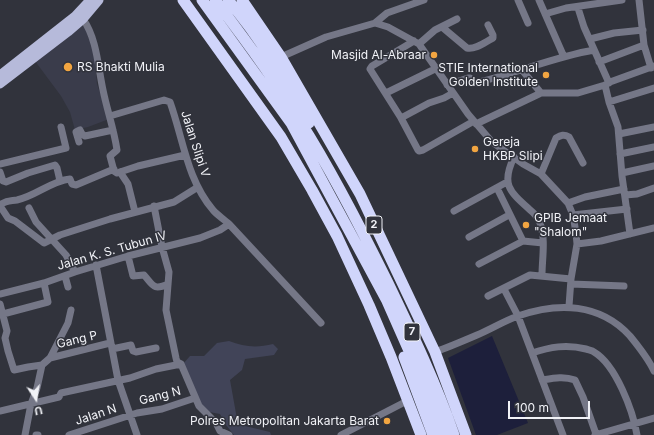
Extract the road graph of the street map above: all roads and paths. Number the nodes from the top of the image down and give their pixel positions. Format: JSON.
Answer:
{"nodes":[{"id":1,"x":90,"y":0,"type":"edge"},
{"id":2,"x":99,"y":0,"type":"edge"},
{"id":3,"x":184,"y":0,"type":"edge"},
{"id":4,"x":202,"y":0,"type":"edge"},
{"id":5,"x":215,"y":0,"type":"edge"},
{"id":6,"x":228,"y":0,"type":"edge"},
{"id":7,"x":242,"y":0,"type":"edge"},
{"id":8,"x":424,"y":0,"type":"edge"},
{"id":9,"x":518,"y":0,"type":"edge"},
{"id":10,"x":539,"y":0,"type":"edge"},
{"id":11,"x":622,"y":0,"type":"edge"},
{"id":12,"x":639,"y":0,"type":"edge"},
{"id":13,"x":405,"y":3,"type":"edge"},
{"id":14,"x":578,"y":8,"type":"junction"},
{"id":15,"x":545,"y":14,"type":"junction"},
{"id":16,"x":83,"y":19,"type":"junction"},
{"id":17,"x":457,"y":19,"type":"dead end"},
{"id":18,"x":375,"y":23,"type":"junction"},
{"id":19,"x":528,"y":23,"type":"dead end"},
{"id":20,"x":488,"y":25,"type":"dead end"},
{"id":21,"x":442,"y":27,"type":"junction"},
{"id":22,"x":643,"y":30,"type":"junction"},
{"id":23,"x":590,"y":39,"type":"junction"},
{"id":24,"x":417,"y":43,"type":"junction"},
{"id":25,"x":644,"y":45,"type":"junction"},
{"id":26,"x":594,"y":50,"type":"junction"},
{"id":27,"x":281,"y":57,"type":"junction"},
{"id":28,"x":564,"y":57,"type":"junction"},
{"id":29,"x":599,"y":62,"type":"junction"},
{"id":30,"x":652,"y":67,"type":"edge"},
{"id":31,"x":437,"y":68,"type":"junction"},
{"id":32,"x":522,"y":70,"type":"junction"},
{"id":33,"x":0,"y":75,"type":"edge"},
{"id":34,"x":0,"y":84,"type":"edge"},
{"id":35,"x":607,"y":84,"type":"junction"},
{"id":36,"x":447,"y":85,"type":"junction"},
{"id":37,"x":654,"y":88,"type":"edge"},
{"id":38,"x":386,"y":93,"type":"junction"},
{"id":39,"x":452,"y":93,"type":"junction"},
{"id":40,"x":541,"y":93,"type":"junction"},
{"id":41,"x":609,"y":102,"type":"junction"},
{"id":42,"x":110,"y":116,"type":"junction"},
{"id":43,"x":401,"y":118,"type":"junction"},
{"id":44,"x":295,"y":121,"type":"junction"},
{"id":45,"x":475,"y":123,"type":"junction"},
{"id":46,"x":61,"y":127,"type":"dead end"},
{"id":47,"x":654,"y":127,"type":"edge"},
{"id":48,"x":113,"y":130,"type":"junction"},
{"id":49,"x":619,"y":134,"type":"junction"},
{"id":50,"x":79,"y":142,"type":"dead end"},
{"id":51,"x":654,"y":147,"type":"edge"},
{"id":52,"x":317,"y":149,"type":"junction"},
{"id":53,"x":620,"y":154,"type":"junction"},
{"id":54,"x":185,"y":155,"type":"junction"},
{"id":55,"x":514,"y":157,"type":"junction"},
{"id":56,"x":583,"y":163,"type":"dead end"},
{"id":57,"x":0,"y":164,"type":"edge"},
{"id":58,"x":654,"y":166,"type":"edge"},
{"id":59,"x":117,"y":171,"type":"junction"},
{"id":60,"x":0,"y":172,"type":"edge"},
{"id":61,"x":622,"y":173,"type":"junction"},
{"id":62,"x":541,"y":174,"type":"junction"},
{"id":63,"x":60,"y":181,"type":"junction"},
{"id":64,"x":507,"y":182,"type":"junction"},
{"id":65,"x":195,"y":188,"type":"junction"},
{"id":66,"x":497,"y":188,"type":"junction"},
{"id":67,"x":654,"y":188,"type":"edge"},
{"id":68,"x":624,"y":192,"type":"junction"},
{"id":69,"x":568,"y":203,"type":"junction"},
{"id":70,"x":0,"y":205,"type":"edge"},
{"id":71,"x":154,"y":206,"type":"junction"},
{"id":72,"x":29,"y":208,"type":"dead end"},
{"id":73,"x":627,"y":209,"type":"junction"},
{"id":74,"x":454,"y":211,"type":"dead end"},
{"id":75,"x":134,"y":212,"type":"junction"},
{"id":76,"x":509,"y":215,"type":"junction"},
{"id":77,"x":573,"y":215,"type":"junction"},
{"id":78,"x":229,"y":224,"type":"junction"},
{"id":79,"x":654,"y":228,"type":"edge"},
{"id":80,"x":630,"y":234,"type":"junction"},
{"id":81,"x":469,"y":237,"type":"dead end"},
{"id":82,"x":51,"y":239,"type":"junction"},
{"id":83,"x":523,"y":242,"type":"junction"},
{"id":84,"x":543,"y":243,"type":"junction"},
{"id":85,"x":576,"y":244,"type":"junction"},
{"id":86,"x":162,"y":247,"type":"junction"},
{"id":87,"x":128,"y":256,"type":"junction"},
{"id":88,"x":479,"y":264,"type":"dead end"},
{"id":89,"x":96,"y":265,"type":"junction"},
{"id":90,"x":75,"y":272,"type":"junction"},
{"id":91,"x":542,"y":275,"type":"junction"},
{"id":92,"x":65,"y":276,"type":"junction"},
{"id":93,"x":571,"y":281,"type":"junction"},
{"id":94,"x":44,"y":283,"type":"junction"},
{"id":95,"x":168,"y":284,"type":"junction"},
{"id":96,"x":624,"y":286,"type":"dead end"},
{"id":97,"x":68,"y":287,"type":"dead end"},
{"id":98,"x":504,"y":289,"type":"junction"},
{"id":99,"x":0,"y":294,"type":"edge"},
{"id":100,"x":488,"y":296,"type":"dead end"},
{"id":101,"x":387,"y":301,"type":"junction"},
{"id":102,"x":0,"y":304,"type":"edge"},
{"id":103,"x":569,"y":306,"type":"junction"},
{"id":104,"x":71,"y":310,"type":"dead end"},
{"id":105,"x":3,"y":314,"type":"junction"},
{"id":106,"x":518,"y":316,"type":"junction"},
{"id":107,"x":320,"y":323,"type":"dead end"},
{"id":108,"x":111,"y":346,"type":"junction"},
{"id":109,"x":156,"y":348,"type":"dead end"},
{"id":110,"x":435,"y":352,"type":"junction"},
{"id":111,"x":532,"y":353,"type":"junction"},
{"id":112,"x":50,"y":358,"type":"junction"},
{"id":113,"x":652,"y":360,"type":"edge"},
{"id":114,"x":181,"y":364,"type":"junction"},
{"id":115,"x":42,"y":365,"type":"junction"},
{"id":116,"x":654,"y":371,"type":"edge"},
{"id":117,"x":118,"y":380,"type":"junction"},
{"id":118,"x":542,"y":380,"type":"junction"},
{"id":119,"x":195,"y":398,"type":"junction"},
{"id":120,"x":407,"y":401,"type":"junction"},
{"id":121,"x":31,"y":404,"type":"junction"},
{"id":122,"x":0,"y":412,"type":"edge"},
{"id":123,"x":130,"y":416,"type":"junction"},
{"id":124,"x":654,"y":418,"type":"edge"},
{"id":125,"x":635,"y":423,"type":"junction"},
{"id":126,"x":25,"y":435,"type":"edge"},
{"id":127,"x":69,"y":435,"type":"edge"},
{"id":128,"x":137,"y":435,"type":"edge"},
{"id":129,"x":229,"y":435,"type":"edge"},
{"id":130,"x":341,"y":435,"type":"edge"},
{"id":131,"x":421,"y":435,"type":"edge"},
{"id":132,"x":434,"y":435,"type":"edge"},
{"id":133,"x":443,"y":435,"type":"edge"},
{"id":134,"x":454,"y":435,"type":"edge"},
{"id":135,"x":466,"y":435,"type":"edge"},
{"id":136,"x":563,"y":435,"type":"edge"},
{"id":137,"x":596,"y":435,"type":"edge"},
{"id":138,"x":637,"y":435,"type":"edge"}],
"edges":[{"from":1,"to":33,"type":"main road"},
{"from":2,"to":16,"type":"main road"},
{"from":3,"to":120,"type":"highway"},
{"from":4,"to":44,"type":"highway","number":"7"},
{"from":5,"to":44,"type":"highway","number":"7"},
{"from":6,"to":52,"type":"highway"},
{"from":7,"to":27,"type":"highway","number":"2"},
{"from":8,"to":13,"type":"street"},
{"from":9,"to":19,"type":"street"},
{"from":10,"to":15,"type":"street"},
{"from":11,"to":14,"type":"street"},
{"from":12,"to":22,"type":"street"},
{"from":13,"to":18,"type":"street"},
{"from":14,"to":15,"type":"street"},
{"from":14,"to":23,"type":"street"},
{"from":15,"to":28,"type":"street"},
{"from":16,"to":34,"type":"main road"},
{"from":16,"to":42,"type":"street"},
{"from":17,"to":21,"type":"street"},
{"from":18,"to":24,"type":"street"},
{"from":18,"to":27,"type":"street"},
{"from":20,"to":21,"type":"street"},
{"from":21,"to":24,"type":"street"},
{"from":22,"to":23,"type":"street"},
{"from":22,"to":25,"type":"street"},
{"from":23,"to":26,"type":"street"},
{"from":24,"to":31,"type":"street"},
{"from":24,"to":38,"type":"street"},
{"from":25,"to":29,"type":"street"},
{"from":25,"to":30,"type":"street"},
{"from":26,"to":28,"type":"street"},
{"from":26,"to":29,"type":"street"},
{"from":27,"to":110,"type":"highway","number":"2"},
{"from":28,"to":32,"type":"street"},
{"from":29,"to":35,"type":"street"},
{"from":30,"to":35,"type":"street"},
{"from":31,"to":36,"type":"street"},
{"from":31,"to":38,"type":"street"},
{"from":32,"to":36,"type":"street"},
{"from":32,"to":40,"type":"street"},
{"from":35,"to":40,"type":"street"},
{"from":35,"to":41,"type":"street"},
{"from":36,"to":39,"type":"street"},
{"from":37,"to":41,"type":"street"},
{"from":38,"to":43,"type":"street"},
{"from":39,"to":43,"type":"street"},
{"from":39,"to":45,"type":"street"},
{"from":40,"to":45,"type":"street"},
{"from":41,"to":49,"type":"street"},
{"from":42,"to":48,"type":"street"},
{"from":42,"to":54,"type":"street","name":"Jalan Slipi V"},
{"from":43,"to":45,"type":"street"},
{"from":44,"to":52,"type":"highway","number":"7"},
{"from":44,"to":101,"type":"highway","number":"7"},
{"from":45,"to":55,"type":"street"},
{"from":46,"to":57,"type":"street"},
{"from":47,"to":49,"type":"street"},
{"from":48,"to":50,"type":"street"},
{"from":48,"to":59,"type":"street"},
{"from":49,"to":53,"type":"street"},
{"from":51,"to":53,"type":"street"},
{"from":52,"to":134,"type":"highway","number":"7"},
{"from":53,"to":61,"type":"street"},
{"from":54,"to":59,"type":"street"},
{"from":54,"to":65,"type":"street","name":"Jalan Slipi V"},
{"from":55,"to":62,"type":"street"},
{"from":55,"to":64,"type":"street"},
{"from":56,"to":62,"type":"street"},
{"from":58,"to":61,"type":"street"},
{"from":59,"to":63,"type":"street"},
{"from":59,"to":75,"type":"street"},
{"from":60,"to":63,"type":"street"},
{"from":61,"to":68,"type":"street"},
{"from":62,"to":69,"type":"street"},
{"from":63,"to":70,"type":"street"},
{"from":64,"to":66,"type":"street"},
{"from":64,"to":84,"type":"street"},
{"from":65,"to":71,"type":"street"},
{"from":65,"to":78,"type":"street","name":"Jalan Slipi V"},
{"from":66,"to":74,"type":"street"},
{"from":66,"to":76,"type":"street"},
{"from":67,"to":68,"type":"street"},
{"from":68,"to":69,"type":"street"},
{"from":68,"to":73,"type":"street"},
{"from":69,"to":77,"type":"street"},
{"from":70,"to":82,"type":"street"},
{"from":71,"to":75,"type":"street"},
{"from":71,"to":86,"type":"street"},
{"from":72,"to":82,"type":"street"},
{"from":73,"to":77,"type":"street"},
{"from":73,"to":80,"type":"street"},
{"from":75,"to":82,"type":"street"},
{"from":76,"to":81,"type":"street"},
{"from":76,"to":83,"type":"street"},
{"from":77,"to":85,"type":"street"},
{"from":78,"to":86,"type":"street","name":"Jalan K. S. Tubun IV"},
{"from":78,"to":107,"type":"street","name":"Jalan Slipi V"},
{"from":79,"to":80,"type":"street"},
{"from":80,"to":85,"type":"street"},
{"from":82,"to":90,"type":"street"},
{"from":83,"to":84,"type":"street"},
{"from":83,"to":88,"type":"street"},
{"from":84,"to":91,"type":"street"},
{"from":85,"to":93,"type":"street"},
{"from":86,"to":87,"type":"street","name":"Jalan K. S. Tubun IV"},
{"from":86,"to":95,"type":"street"},
{"from":87,"to":89,"type":"street","name":"Jalan K. S. Tubun IV"},
{"from":87,"to":95,"type":"street"},
{"from":89,"to":90,"type":"street","name":"Jalan K. S. Tubun IV"},
{"from":89,"to":108,"type":"street"},
{"from":90,"to":92,"type":"street","name":"Jalan K. S. Tubun IV"},
{"from":91,"to":93,"type":"street"},
{"from":91,"to":98,"type":"street"},
{"from":92,"to":94,"type":"street","name":"Jalan K. S. Tubun IV"},
{"from":92,"to":97,"type":"street"},
{"from":93,"to":96,"type":"street"},
{"from":93,"to":103,"type":"street"},
{"from":94,"to":99,"type":"street","name":"Jalan K. S. Tubun IV"},
{"from":94,"to":105,"type":"street"},
{"from":95,"to":114,"type":"street"},
{"from":98,"to":100,"type":"street"},
{"from":98,"to":106,"type":"street"},
{"from":101,"to":132,"type":"highway"},
{"from":101,"to":133,"type":"highway","number":"7"},
{"from":102,"to":105,"type":"street"},
{"from":103,"to":106,"type":"street"},
{"from":103,"to":113,"type":"street"},
{"from":104,"to":112,"type":"street"},
{"from":105,"to":115,"type":"street"},
{"from":106,"to":110,"type":"street"},
{"from":106,"to":111,"type":"street"},
{"from":108,"to":109,"type":"street","name":"Gang P"},
{"from":108,"to":112,"type":"street","name":"Gang P"},
{"from":108,"to":117,"type":"street"},
{"from":110,"to":135,"type":"highway","number":"2"},
{"from":111,"to":118,"type":"street"},
{"from":111,"to":125,"type":"street"},
{"from":112,"to":115,"type":"street"},
{"from":113,"to":116,"type":"street"},
{"from":114,"to":117,"type":"street"},
{"from":114,"to":119,"type":"street"},
{"from":115,"to":121,"type":"street"},
{"from":117,"to":121,"type":"street"},
{"from":117,"to":123,"type":"street"},
{"from":118,"to":136,"type":"street"},
{"from":118,"to":137,"type":"street"},
{"from":119,"to":123,"type":"street","name":"Gang N"},
{"from":119,"to":129,"type":"street"},
{"from":120,"to":130,"type":"street"},
{"from":120,"to":131,"type":"highway"},
{"from":121,"to":122,"type":"street"},
{"from":121,"to":126,"type":"street"},
{"from":123,"to":127,"type":"street","name":"Jalan N"},
{"from":123,"to":128,"type":"street"},
{"from":124,"to":125,"type":"street"},
{"from":125,"to":137,"type":"street"},
{"from":125,"to":138,"type":"street"}]}
